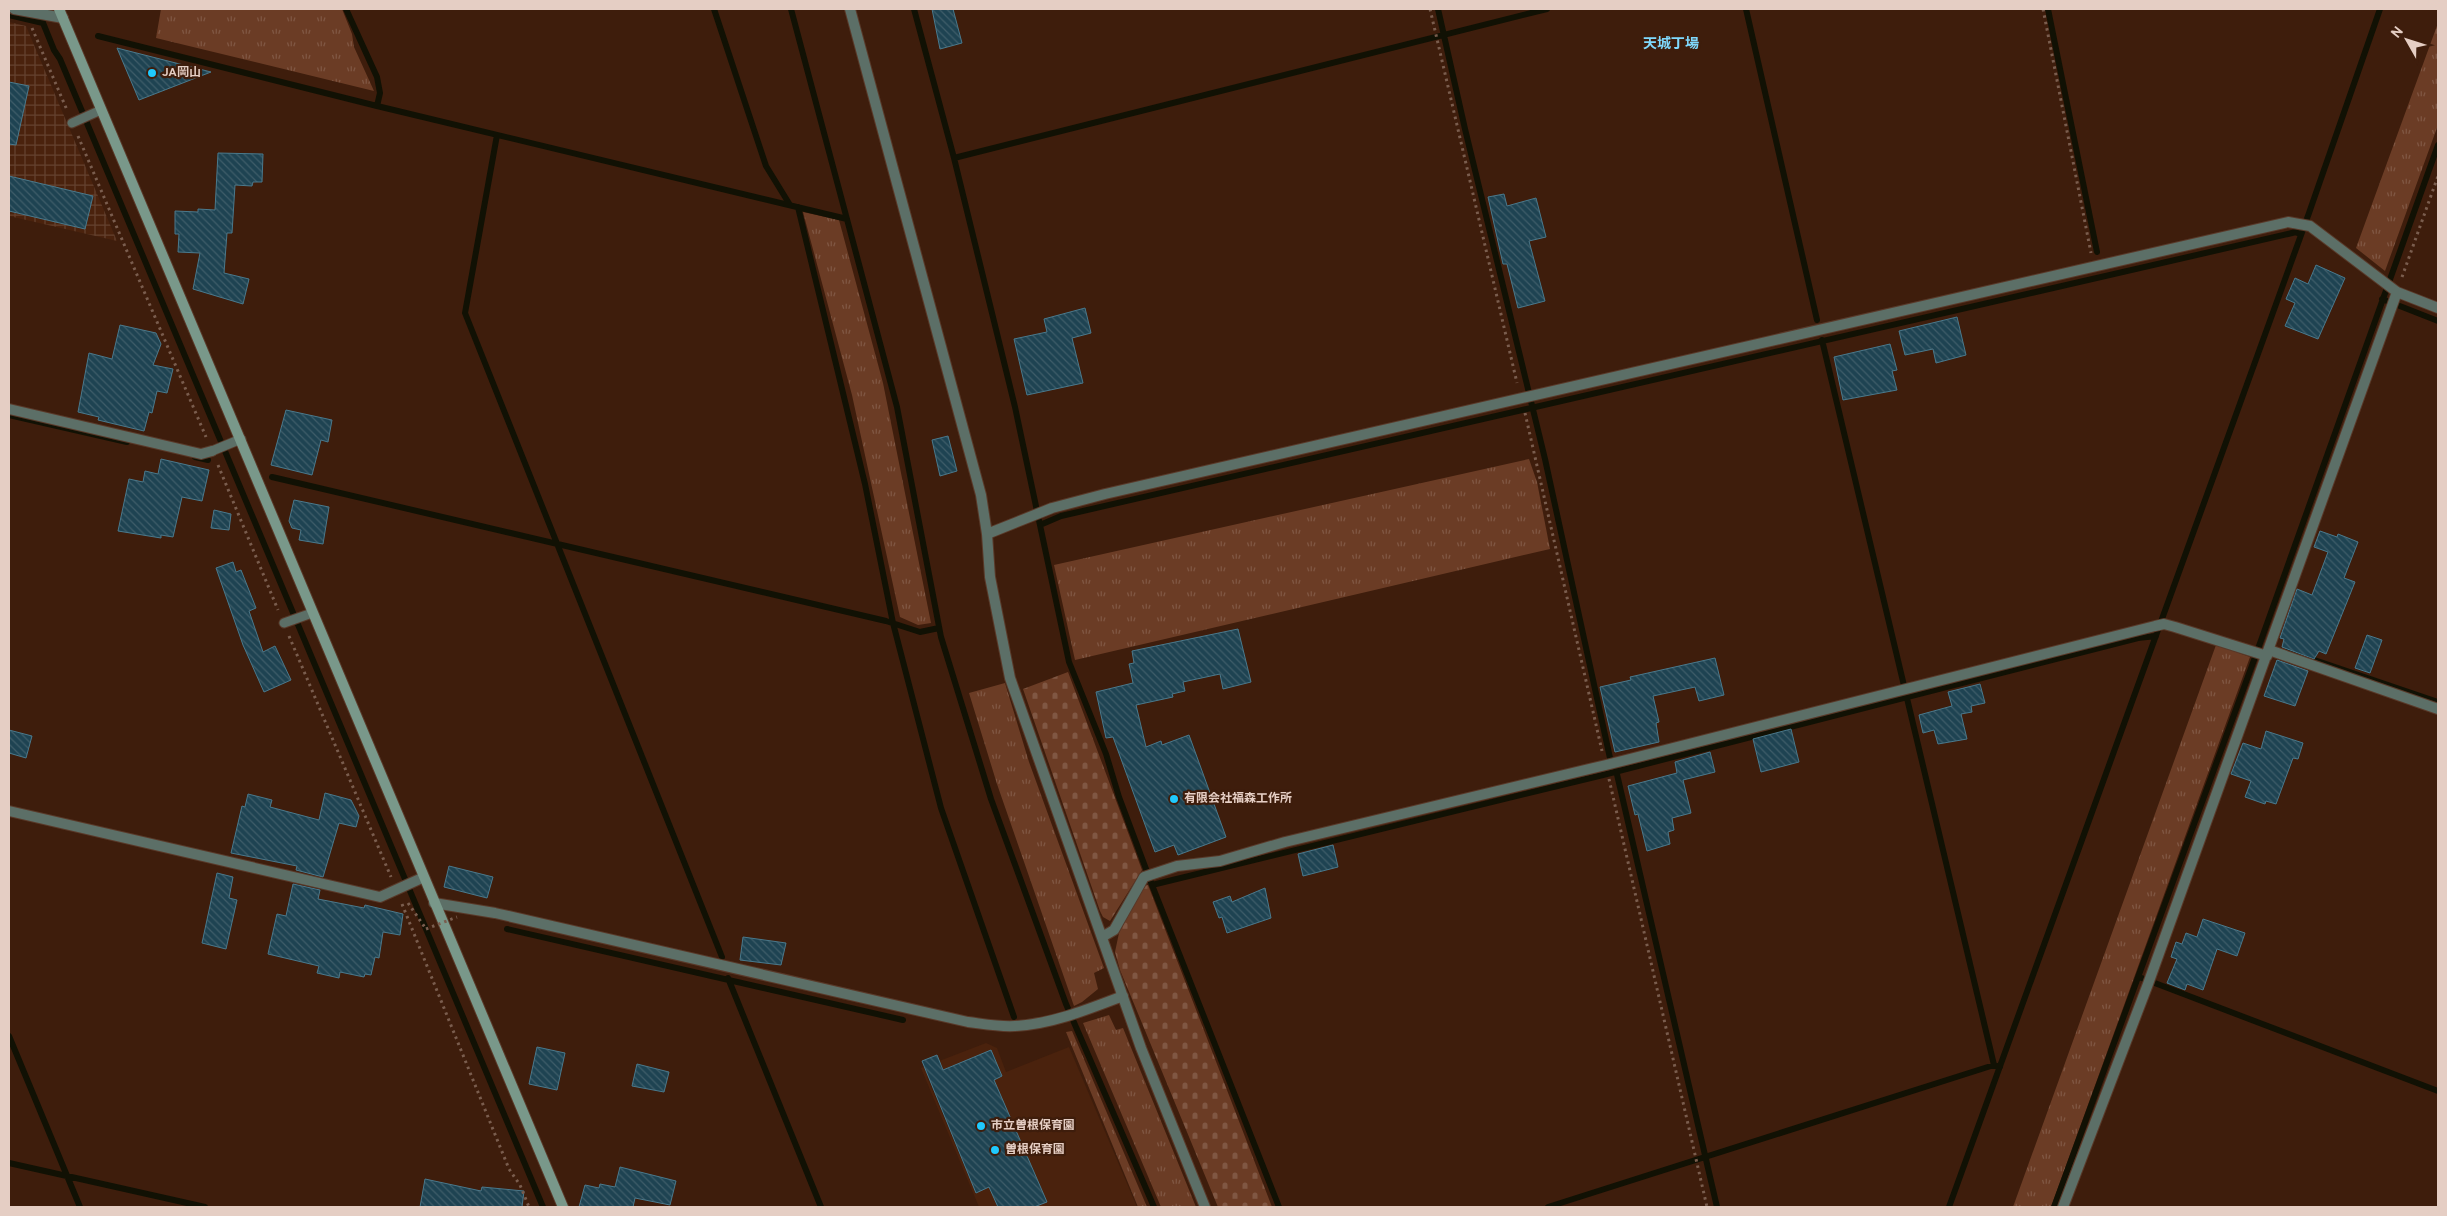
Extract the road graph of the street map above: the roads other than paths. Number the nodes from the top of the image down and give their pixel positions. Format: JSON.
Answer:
{"nodes":[{"id":1,"x":14,"y":9,"type":"edge"},
{"id":2,"x":850,"y":9,"type":"edge"},
{"id":3,"x":61,"y":13,"type":"edge"},
{"id":4,"x":97,"y":112,"type":"junction"},
{"id":5,"x":74,"y":122,"type":"dead end"},
{"id":6,"x":2392,"y":294,"type":"junction"},
{"id":7,"x":2438,"y":308,"type":"edge"},
{"id":8,"x":9,"y":409,"type":"edge"},
{"id":9,"x":241,"y":439,"type":"junction"},
{"id":10,"x":214,"y":450,"type":"joint"},
{"id":11,"x":987,"y":534,"type":"junction"},
{"id":12,"x":312,"y":613,"type":"junction"},
{"id":13,"x":285,"y":622,"type":"dead end"},
{"id":14,"x":2262,"y":653,"type":"junction"},
{"id":15,"x":2438,"y":709,"type":"edge"},
{"id":16,"x":9,"y":811,"type":"edge"},
{"id":17,"x":418,"y":880,"type":"junction"},
{"id":18,"x":434,"y":903,"type":"junction"},
{"id":19,"x":1102,"y":937,"type":"junction"},
{"id":20,"x":1123,"y":996,"type":"junction"},
{"id":21,"x":562,"y":1207,"type":"edge"},
{"id":22,"x":1205,"y":1207,"type":"edge"},
{"id":23,"x":2064,"y":1207,"type":"edge"}],
"edges":[{"from":1,"to":3,"type":"street"},
{"from":2,"to":11,"type":"street"},
{"from":3,"to":4,"type":"street"},
{"from":4,"to":5,"type":"lane"},
{"from":4,"to":9,"type":"street"},
{"from":6,"to":7,"type":"street"},
{"from":6,"to":11,"type":"street"},
{"from":6,"to":14,"type":"street"},
{"from":8,"to":10,"type":"street"},
{"from":9,"to":10,"type":"lane"},
{"from":9,"to":12,"type":"street"},
{"from":11,"to":19,"type":"street"},
{"from":12,"to":13,"type":"lane"},
{"from":12,"to":17,"type":"street"},
{"from":14,"to":15,"type":"street"},
{"from":14,"to":19,"type":"street"},
{"from":14,"to":23,"type":"street"},
{"from":16,"to":17,"type":"street"},
{"from":17,"to":18,"type":"street"},
{"from":18,"to":20,"type":"street"},
{"from":18,"to":21,"type":"street"},
{"from":19,"to":20,"type":"street"},
{"from":20,"to":22,"type":"street"}]}
